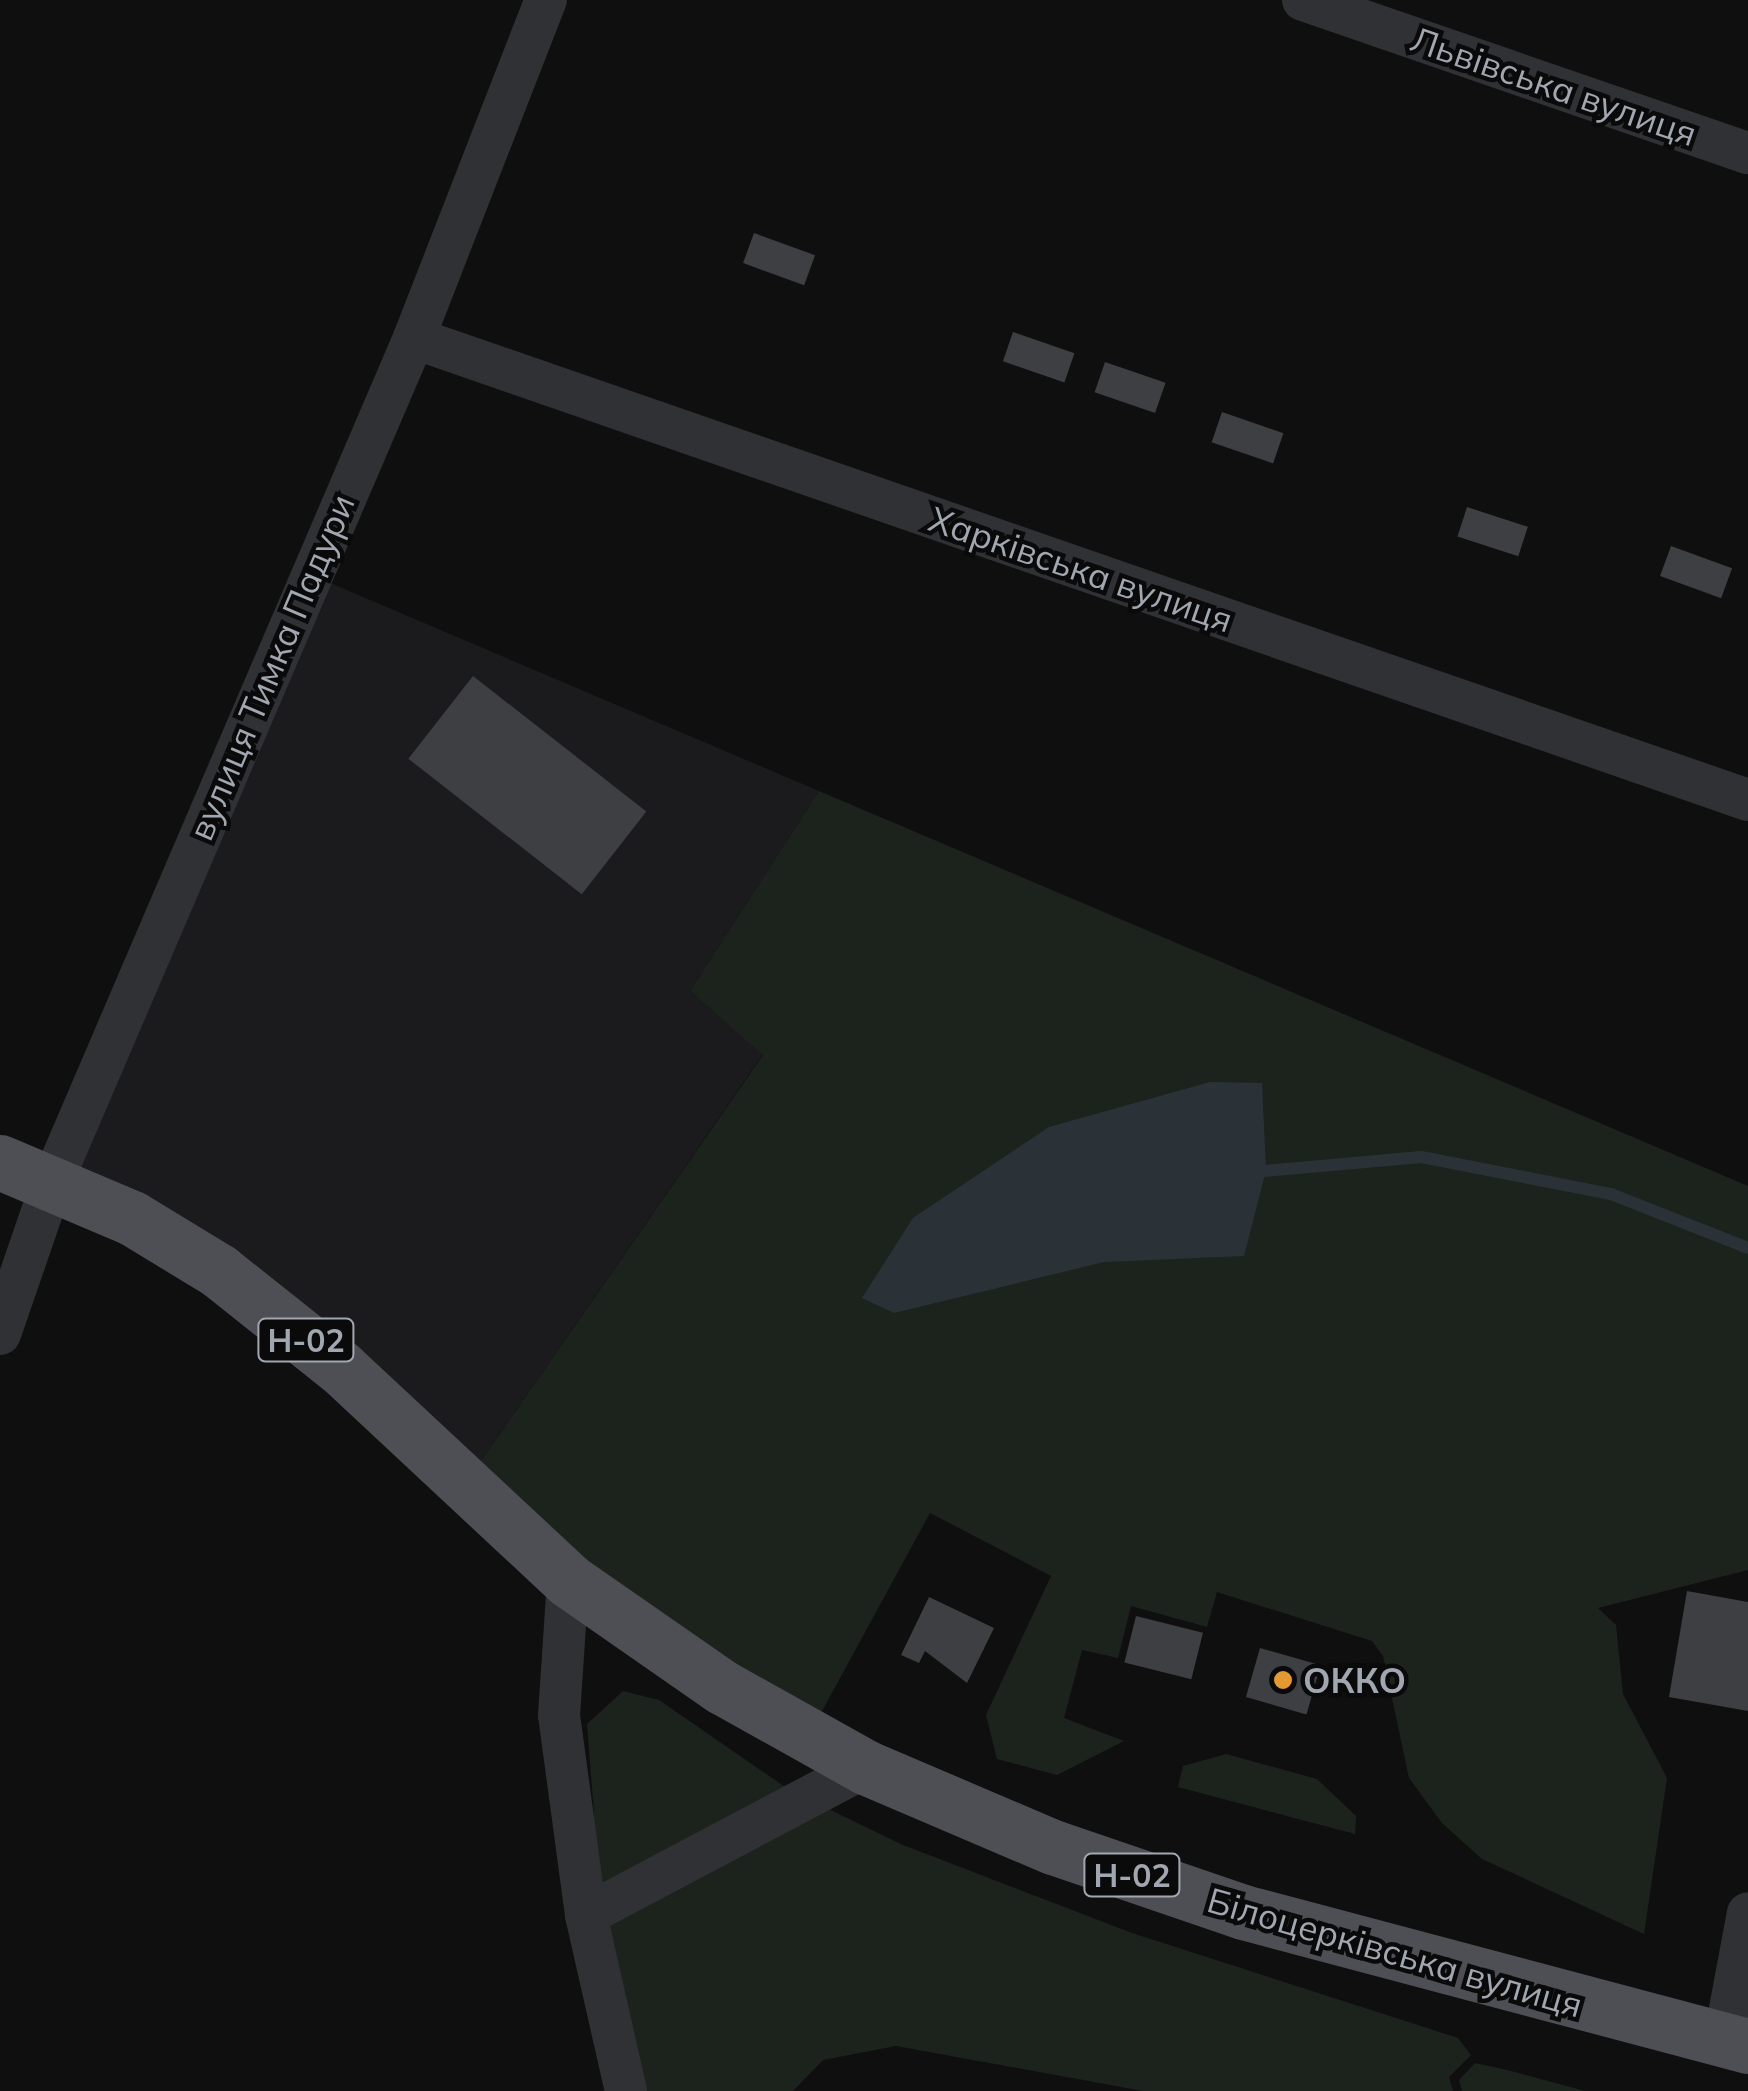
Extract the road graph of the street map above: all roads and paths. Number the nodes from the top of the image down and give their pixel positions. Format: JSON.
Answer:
{"nodes":[{"id":1,"x":546,"y":0,"type":"edge"},
{"id":2,"x":1304,"y":0,"type":"edge"},
{"id":3,"x":1748,"y":153,"type":"edge"},
{"id":4,"x":414,"y":338,"type":"junction"},
{"id":5,"x":1748,"y":800,"type":"edge"},
{"id":6,"x":0,"y":1162,"type":"edge"},
{"id":7,"x":53,"y":1180,"type":"junction"},
{"id":8,"x":0,"y":1334,"type":"edge"},
{"id":9,"x":568,"y":1580,"type":"junction"},
{"id":10,"x":865,"y":1767,"type":"junction"},
{"id":11,"x":1748,"y":1913,"type":"edge"},
{"id":12,"x":586,"y":1915,"type":"junction"},
{"id":13,"x":1736,"y":2043,"type":"edge"},
{"id":14,"x":626,"y":2091,"type":"edge"}],
"edges":[{"from":1,"to":4,"type":"street","name":"вулиця Тимка Падури"},
{"from":2,"to":3,"type":"street","name":"Львівська вулиця"},
{"from":4,"to":5,"type":"street","name":"Харківська вулиця"},
{"from":4,"to":7,"type":"street","name":"вулиця Тимка Падури"},
{"from":6,"to":7,"type":"main road","name":"Білоцерківська вулиця","number":"Н-02"},
{"from":7,"to":8,"type":"street","name":"вулиця Тимка Падури"},
{"from":7,"to":9,"type":"main road","name":"Білоцерківська вулиця","number":"Н-02"},
{"from":9,"to":10,"type":"main road","name":"Білоцерківська вулиця","number":"Н-02"},
{"from":9,"to":12,"type":"street"},
{"from":10,"to":12,"type":"street"},
{"from":10,"to":13,"type":"main road","name":"Білоцерківська вулиця","number":"Н-02"},
{"from":11,"to":13,"type":"street"},
{"from":12,"to":14,"type":"street"}]}
